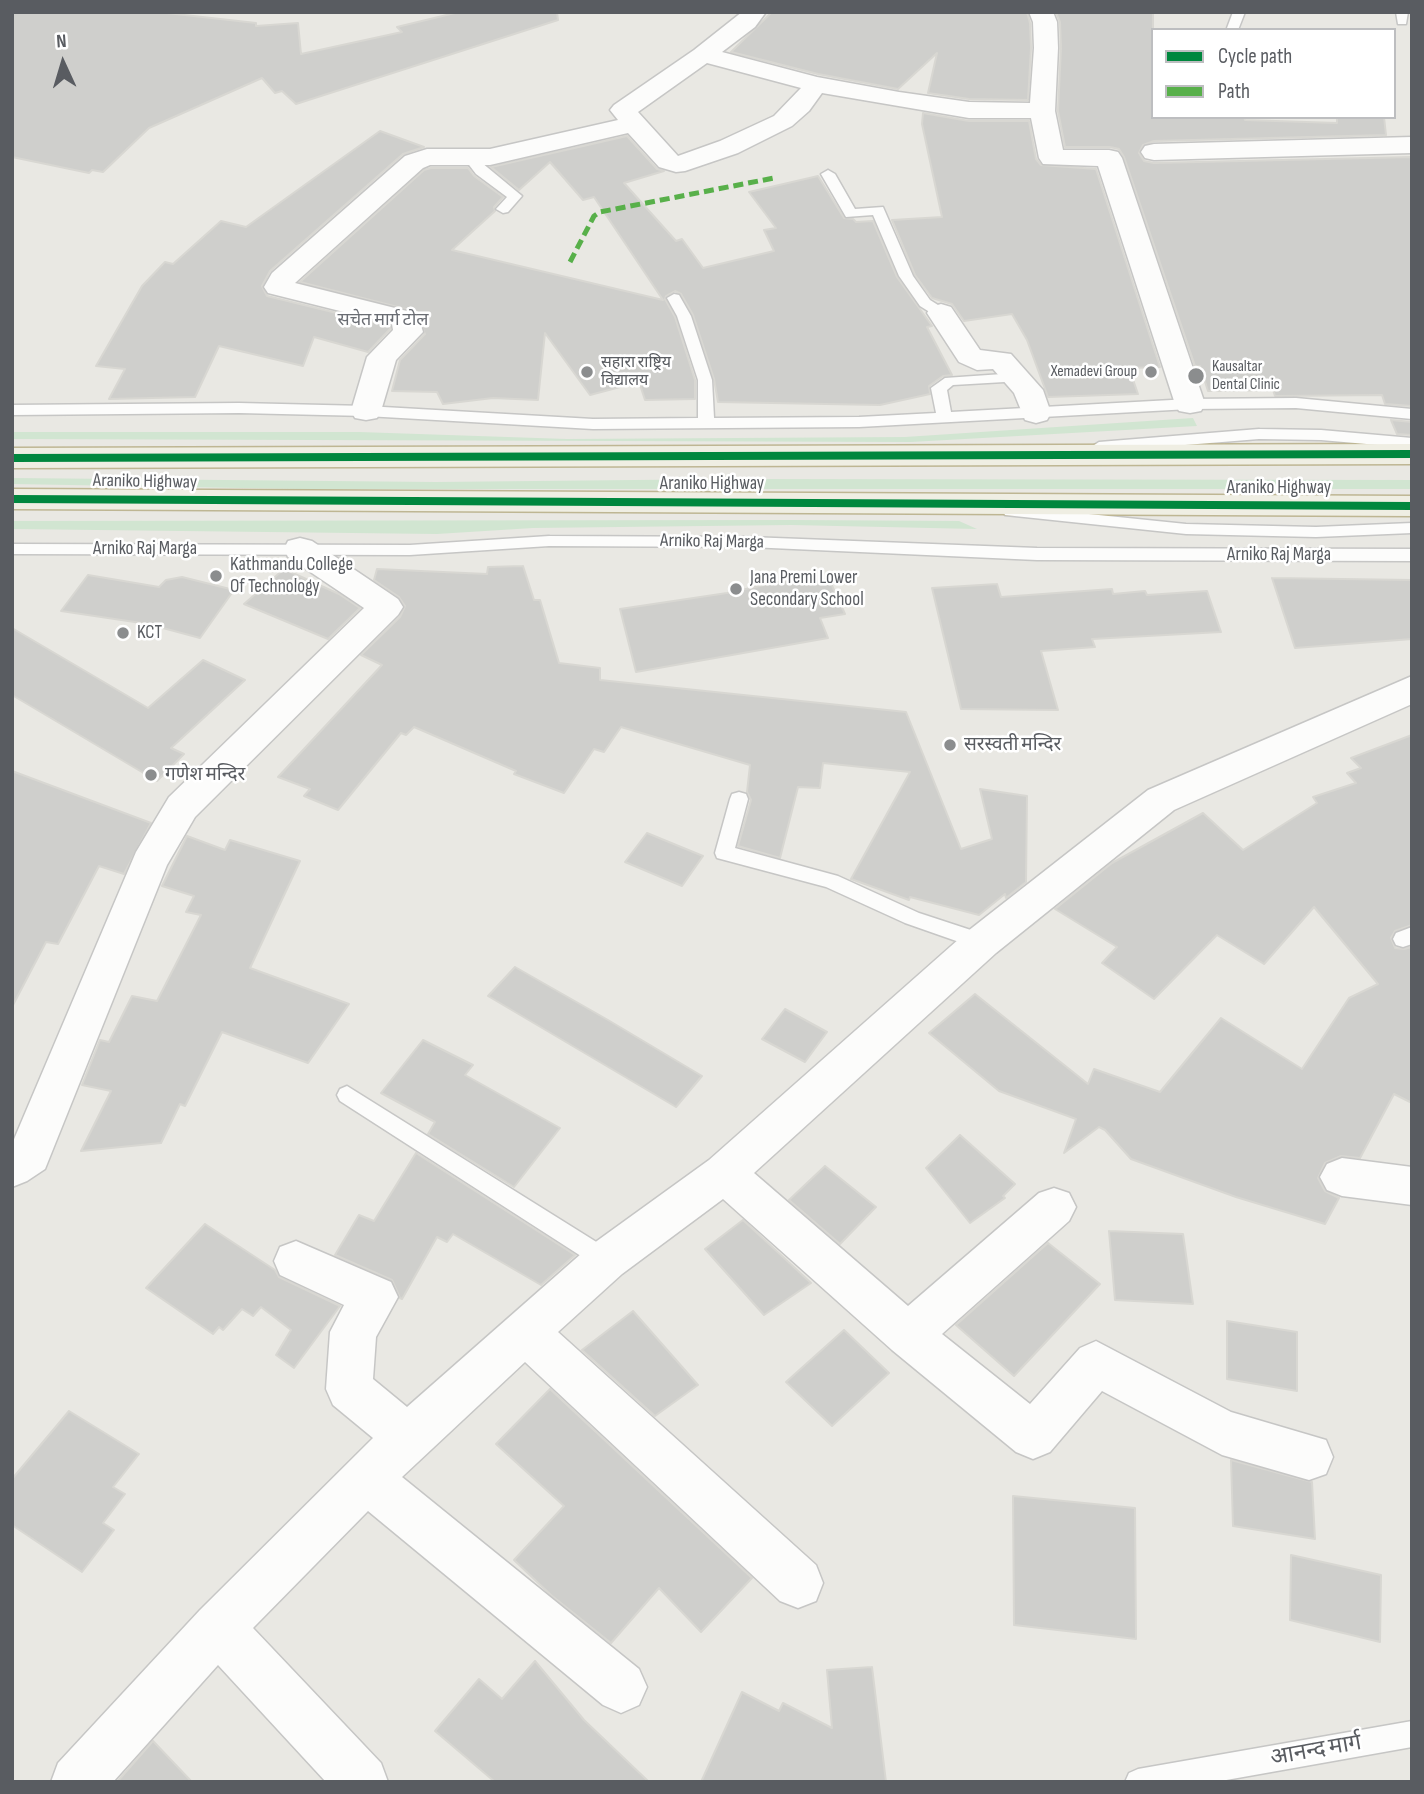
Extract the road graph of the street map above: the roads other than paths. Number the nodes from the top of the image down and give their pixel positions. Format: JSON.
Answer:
{"nodes":[{"id":1,"x":754,"y":12,"type":"edge"},
{"id":2,"x":1041,"y":12,"type":"edge"},
{"id":3,"x":1239,"y":12,"type":"edge"},
{"id":4,"x":1233,"y":27,"type":"dead end"},
{"id":5,"x":704,"y":55,"type":"junction"},
{"id":6,"x":816,"y":84,"type":"junction"},
{"id":7,"x":1042,"y":111,"type":"junction"},
{"id":8,"x":634,"y":124,"type":"junction"},
{"id":9,"x":1412,"y":145,"type":"edge"},
{"id":10,"x":1154,"y":152,"type":"dead end"},
{"id":11,"x":470,"y":157,"type":"junction"},
{"id":12,"x":828,"y":174,"type":"dead end"},
{"id":13,"x":503,"y":209,"type":"dead end"},
{"id":14,"x":674,"y":298,"type":"dead end"},
{"id":15,"x":941,"y":313,"type":"joint"},
{"id":16,"x":1017,"y":378,"type":"junction"},
{"id":17,"x":1190,"y":404,"type":"junction"},
{"id":18,"x":12,"y":410,"type":"edge"},
{"id":19,"x":366,"y":411,"type":"junction"},
{"id":20,"x":1036,"y":413,"type":"junction"},
{"id":21,"x":1412,"y":414,"type":"edge"},
{"id":22,"x":945,"y":418,"type":"junction"},
{"id":23,"x":706,"y":423,"type":"junction"},
{"id":24,"x":1412,"y":443,"type":"edge"},
{"id":25,"x":1412,"y":454,"type":"edge"},
{"id":26,"x":1000,"y":456,"type":"junction"},
{"id":27,"x":12,"y":458,"type":"edge"},
{"id":28,"x":12,"y":499,"type":"edge"},
{"id":29,"x":927,"y":503,"type":"junction"},
{"id":30,"x":1412,"y":506,"type":"edge"},
{"id":31,"x":1412,"y":528,"type":"edge"},
{"id":32,"x":12,"y":549,"type":"edge"},
{"id":33,"x":300,"y":549,"type":"junction"},
{"id":34,"x":1412,"y":555,"type":"edge"},
{"id":35,"x":1412,"y":689,"type":"edge"},
{"id":36,"x":739,"y":799,"type":"dead end"},
{"id":37,"x":982,"y":942,"type":"junction"},
{"id":38,"x":347,"y":1095,"type":"dead end"},
{"id":39,"x":12,"y":1168,"type":"edge"},
{"id":40,"x":724,"y":1173,"type":"junction"},
{"id":41,"x":1342,"y":1177,"type":"dead end"},
{"id":42,"x":1412,"y":1186,"type":"edge"},
{"id":43,"x":1054,"y":1207,"type":"dead end"},
{"id":44,"x":606,"y":1260,"type":"junction"},
{"id":45,"x":296,"y":1261,"type":"dead end"},
{"id":46,"x":524,"y":1331,"type":"junction"},
{"id":47,"x":908,"y":1335,"type":"junction"},
{"id":48,"x":408,"y":1437,"type":"junction"},
{"id":49,"x":1308,"y":1457,"type":"dead end"},
{"id":50,"x":366,"y":1478,"type":"junction"},
{"id":51,"x":798,"y":1583,"type":"dead end"},
{"id":52,"x":218,"y":1628,"type":"junction"},
{"id":53,"x":621,"y":1687,"type":"dead end"},
{"id":54,"x":1412,"y":1734,"type":"edge"},
{"id":55,"x":77,"y":1782,"type":"edge"},
{"id":56,"x":362,"y":1782,"type":"edge"},
{"id":57,"x":1138,"y":1782,"type":"edge"}],
"edges":[{"from":1,"to":5,"type":"street"},
{"from":2,"to":7,"type":"street"},
{"from":3,"to":4,"type":"lane"},
{"from":5,"to":6,"type":"street"},
{"from":5,"to":8,"type":"street"},
{"from":6,"to":7,"type":"street"},
{"from":6,"to":8,"type":"street"},
{"from":7,"to":17,"type":"street"},
{"from":8,"to":11,"type":"street"},
{"from":9,"to":10,"type":"street"},
{"from":11,"to":13,"type":"lane"},
{"from":11,"to":19,"type":"street"},
{"from":12,"to":15,"type":"lane"},
{"from":14,"to":23,"type":"lane"},
{"from":15,"to":16,"type":"street"},
{"from":16,"to":20,"type":"street"},
{"from":16,"to":22,"type":"lane"},
{"from":17,"to":20,"type":"lane"},
{"from":17,"to":21,"type":"lane"},
{"from":18,"to":19,"type":"lane"},
{"from":19,"to":23,"type":"lane"},
{"from":20,"to":22,"type":"lane"},
{"from":22,"to":23,"type":"lane"},
{"from":24,"to":26,"type":"lane"},
{"from":25,"to":26,"type":"highway","name":"Araniko Highway"},
{"from":26,"to":27,"type":"highway","name":"Araniko Highway"},
{"from":28,"to":29,"type":"highway","name":"Araniko Highway"},
{"from":29,"to":30,"type":"highway","name":"Araniko Highway"},
{"from":29,"to":31,"type":"lane"},
{"from":32,"to":33,"type":"lane","name":"Arniko Raj Marga"},
{"from":33,"to":34,"type":"lane","name":"Arniko Raj Marga"},
{"from":33,"to":39,"type":"street"},
{"from":35,"to":37,"type":"street"},
{"from":36,"to":37,"type":"lane"},
{"from":37,"to":40,"type":"street"},
{"from":38,"to":44,"type":"lane"},
{"from":40,"to":44,"type":"street"},
{"from":40,"to":47,"type":"street"},
{"from":41,"to":42,"type":"street"},
{"from":43,"to":47,"type":"street"},
{"from":44,"to":46,"type":"street"},
{"from":45,"to":48,"type":"street"},
{"from":46,"to":48,"type":"street"},
{"from":46,"to":51,"type":"street"},
{"from":47,"to":49,"type":"street"},
{"from":48,"to":50,"type":"street"},
{"from":50,"to":52,"type":"street"},
{"from":50,"to":53,"type":"street"},
{"from":52,"to":55,"type":"street"},
{"from":52,"to":56,"type":"street"},
{"from":54,"to":57,"type":"lane","name":"आनन्द मार्ग"}]}
